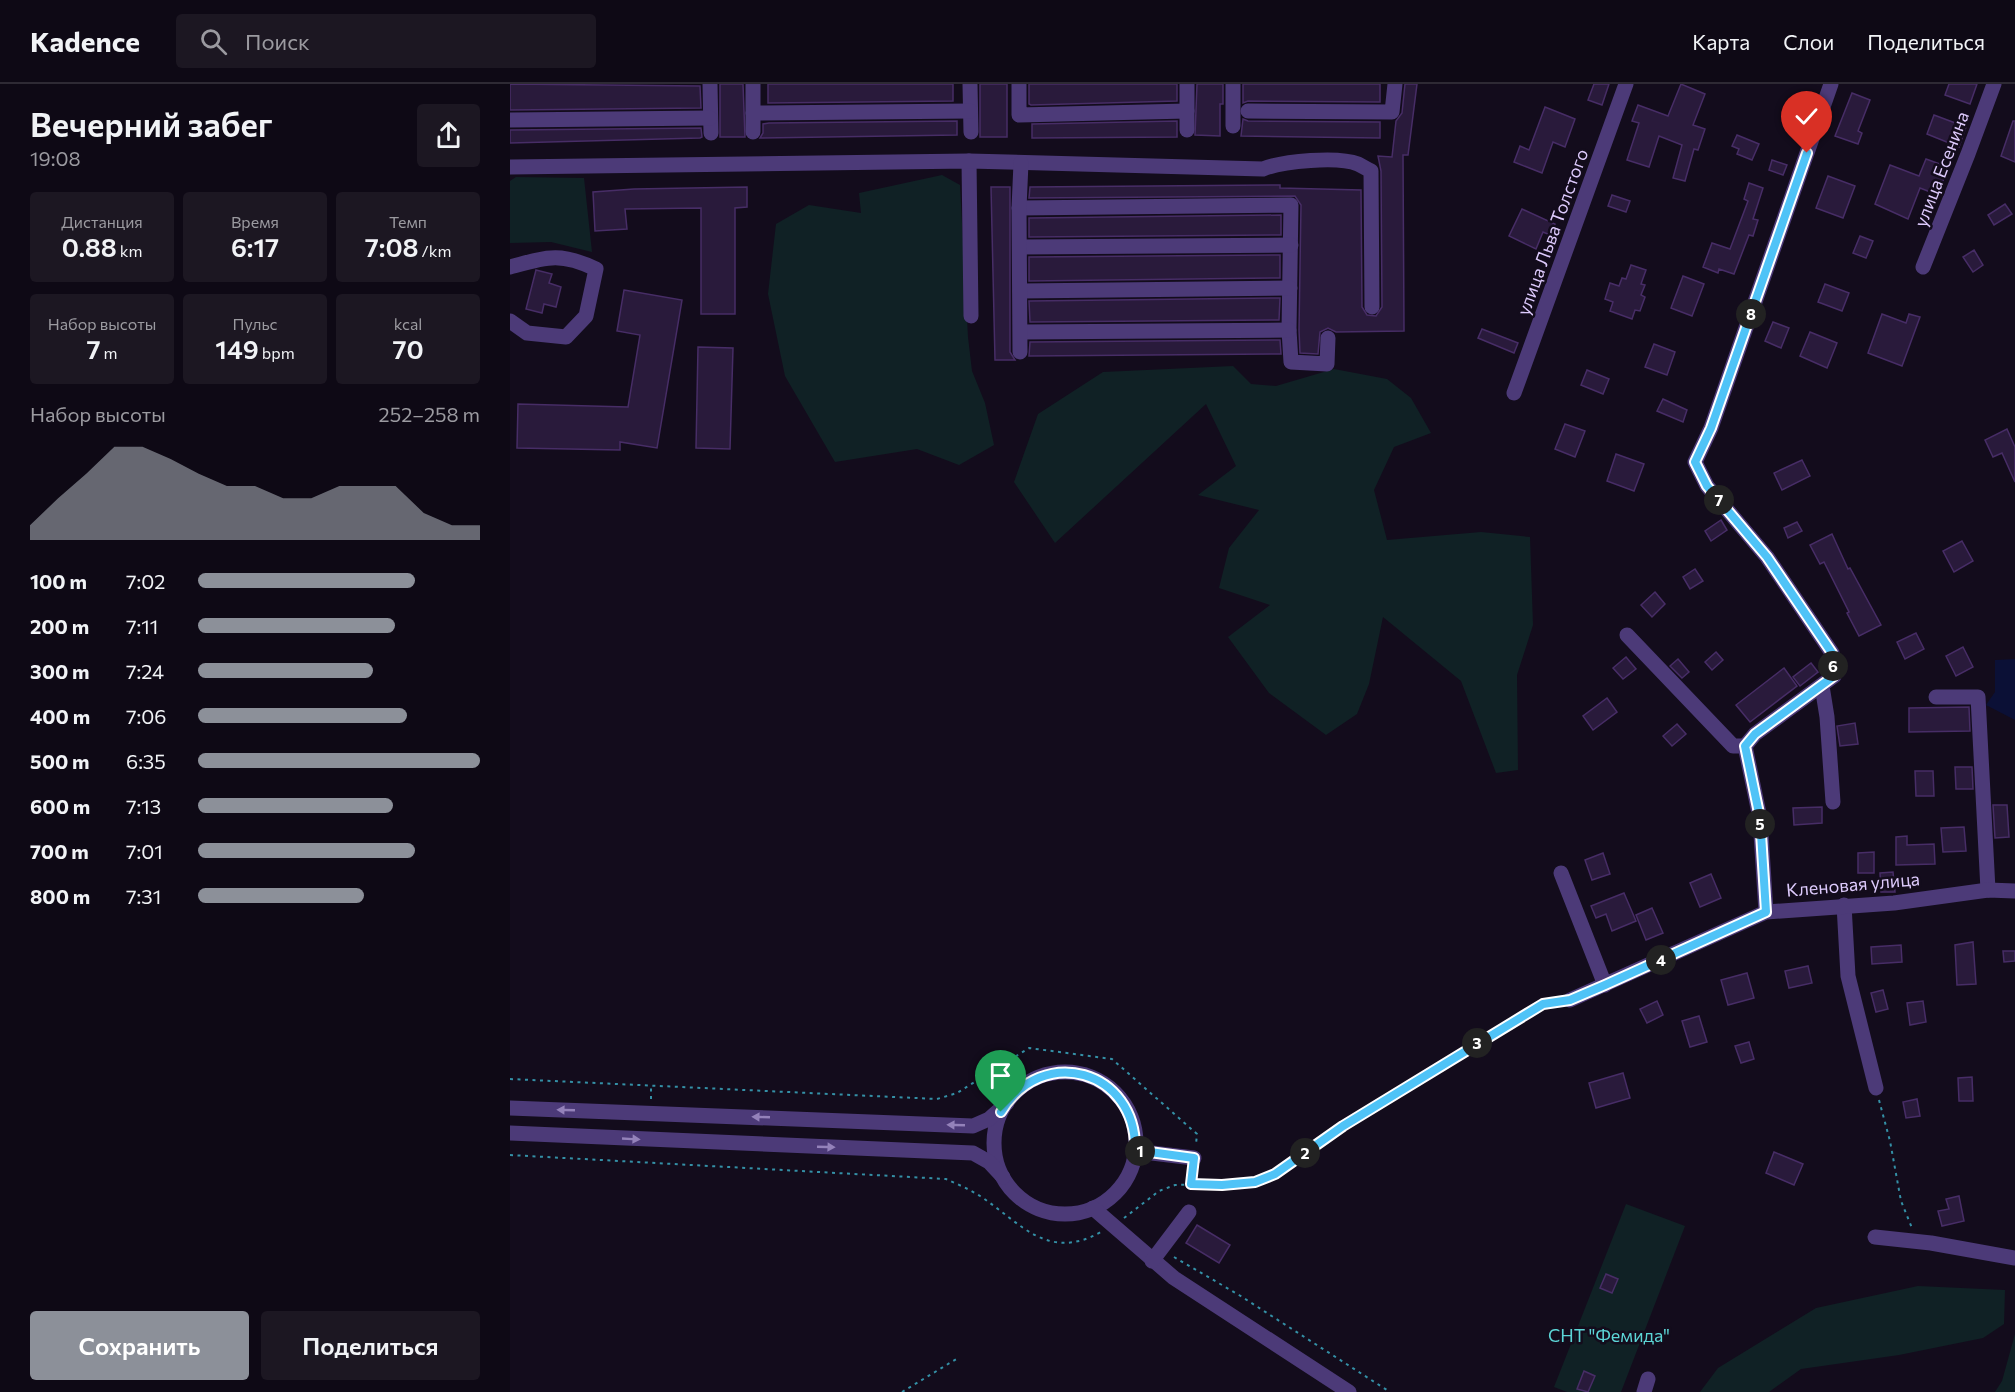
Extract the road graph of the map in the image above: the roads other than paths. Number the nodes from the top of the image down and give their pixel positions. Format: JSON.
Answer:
{"nodes":[{"id":1,"x":710,"y":84,"type":"edge"},
{"id":2,"x":753,"y":84,"type":"edge"},
{"id":3,"x":970,"y":84,"type":"edge"},
{"id":4,"x":1019,"y":84,"type":"edge"},
{"id":5,"x":1187,"y":84,"type":"edge"},
{"id":6,"x":1233,"y":84,"type":"edge"},
{"id":7,"x":1395,"y":84,"type":"edge"},
{"id":8,"x":1626,"y":84,"type":"edge"},
{"id":9,"x":1831,"y":84,"type":"edge"},
{"id":10,"x":1994,"y":84,"type":"edge"},
{"id":11,"x":970,"y":111,"type":"junction"},
{"id":12,"x":1187,"y":111,"type":"junction"},
{"id":13,"x":1248,"y":111,"type":"dead end"},
{"id":14,"x":753,"y":113,"type":"junction"},
{"id":15,"x":510,"y":120,"type":"edge"},
{"id":16,"x":1233,"y":126,"type":"dead end"},
{"id":17,"x":1187,"y":130,"type":"dead end"},
{"id":18,"x":753,"y":132,"type":"dead end"},
{"id":19,"x":970,"y":132,"type":"dead end"},
{"id":20,"x":969,"y":161,"type":"junction"},
{"id":21,"x":1021,"y":163,"type":"junction"},
{"id":22,"x":510,"y":167,"type":"edge"},
{"id":23,"x":1019,"y":208,"type":"junction"},
{"id":24,"x":1291,"y":245,"type":"junction"},
{"id":25,"x":1020,"y":247,"type":"junction"},
{"id":26,"x":510,"y":267,"type":"edge"},
{"id":27,"x":1923,"y":267,"type":"dead end"},
{"id":28,"x":1290,"y":288,"type":"junction"},
{"id":29,"x":1020,"y":291,"type":"junction"},
{"id":30,"x":1372,"y":307,"type":"dead end"},
{"id":31,"x":971,"y":316,"type":"dead end"},
{"id":32,"x":510,"y":321,"type":"edge"},
{"id":33,"x":1289,"y":330,"type":"junction"},
{"id":34,"x":1021,"y":332,"type":"junction"},
{"id":35,"x":1328,"y":338,"type":"dead end"},
{"id":36,"x":1020,"y":352,"type":"dead end"},
{"id":37,"x":1514,"y":393,"type":"dead end"},
{"id":38,"x":1627,"y":635,"type":"dead end"},
{"id":39,"x":1822,"y":686,"type":"junction"},
{"id":40,"x":1936,"y":697,"type":"dead end"},
{"id":41,"x":1745,"y":746,"type":"junction"},
{"id":42,"x":1833,"y":802,"type":"dead end"},
{"id":43,"x":1561,"y":873,"type":"dead end"},
{"id":44,"x":1988,"y":890,"type":"junction"},
{"id":45,"x":2015,"y":891,"type":"edge"},
{"id":46,"x":1844,"y":904,"type":"junction"},
{"id":47,"x":1766,"y":912,"type":"junction"},
{"id":48,"x":1605,"y":985,"type":"junction"},
{"id":49,"x":1570,"y":1000,"type":"road end"},
{"id":50,"x":1876,"y":1088,"type":"road end"},
{"id":51,"x":1007,"y":1103,"type":"junction"},
{"id":52,"x":510,"y":1108,"type":"edge"},
{"id":53,"x":510,"y":1133,"type":"edge"},
{"id":54,"x":1135,"y":1150,"type":"junction"},
{"id":55,"x":1194,"y":1158,"type":"road end"},
{"id":56,"x":1003,"y":1177,"type":"junction"},
{"id":57,"x":1093,"y":1208,"type":"junction"},
{"id":58,"x":1189,"y":1212,"type":"dead end"},
{"id":59,"x":1875,"y":1237,"type":"dead end"},
{"id":60,"x":2015,"y":1258,"type":"edge"},
{"id":61,"x":1152,"y":1261,"type":"junction"},
{"id":62,"x":1344,"y":1390,"type":"edge"}],
"edges":[{"from":1,"to":15,"type":"street"},
{"from":2,"to":14,"type":"street"},
{"from":3,"to":11,"type":"street"},
{"from":4,"to":12,"type":"street"},
{"from":5,"to":12,"type":"street"},
{"from":6,"to":16,"type":"street"},
{"from":7,"to":13,"type":"street"},
{"from":8,"to":37,"type":"street","name":"улица Льва Толстого"},
{"from":9,"to":39,"type":"street"},
{"from":10,"to":27,"type":"street","name":"улица Есенина"},
{"from":11,"to":14,"type":"street"},
{"from":11,"to":19,"type":"street"},
{"from":12,"to":17,"type":"street"},
{"from":14,"to":18,"type":"street"},
{"from":20,"to":21,"type":"street"},
{"from":20,"to":22,"type":"street"},
{"from":20,"to":31,"type":"street"},
{"from":21,"to":23,"type":"street"},
{"from":21,"to":30,"type":"street"},
{"from":23,"to":24,"type":"street"},
{"from":23,"to":25,"type":"street"},
{"from":24,"to":25,"type":"street"},
{"from":24,"to":28,"type":"street"},
{"from":25,"to":29,"type":"street"},
{"from":26,"to":32,"type":"street"},
{"from":28,"to":29,"type":"street"},
{"from":28,"to":33,"type":"street"},
{"from":29,"to":34,"type":"street"},
{"from":33,"to":34,"type":"street"},
{"from":33,"to":35,"type":"street"},
{"from":34,"to":36,"type":"street"},
{"from":38,"to":41,"type":"street"},
{"from":39,"to":41,"type":"street"},
{"from":39,"to":42,"type":"street"},
{"from":40,"to":44,"type":"street"},
{"from":41,"to":47,"type":"street"},
{"from":43,"to":48,"type":"street"},
{"from":44,"to":45,"type":"street","name":"Кленовая улица"},
{"from":44,"to":46,"type":"street","name":"Кленовая улица"},
{"from":46,"to":47,"type":"street","name":"Кленовая улица"},
{"from":46,"to":50,"type":"street"},
{"from":47,"to":48,"type":"street","name":"Кленовая улица"},
{"from":48,"to":49,"type":"street","name":"Кленовая улица"},
{"from":51,"to":52,"type":"street","one_way":true},
{"from":51,"to":54,"type":"street"},
{"from":51,"to":56,"type":"street"},
{"from":53,"to":56,"type":"street","one_way":true},
{"from":54,"to":55,"type":"street"},
{"from":54,"to":57,"type":"street"},
{"from":56,"to":57,"type":"street"},
{"from":57,"to":61,"type":"street"},
{"from":58,"to":61,"type":"street"},
{"from":59,"to":60,"type":"street"},
{"from":61,"to":62,"type":"street"}]}
